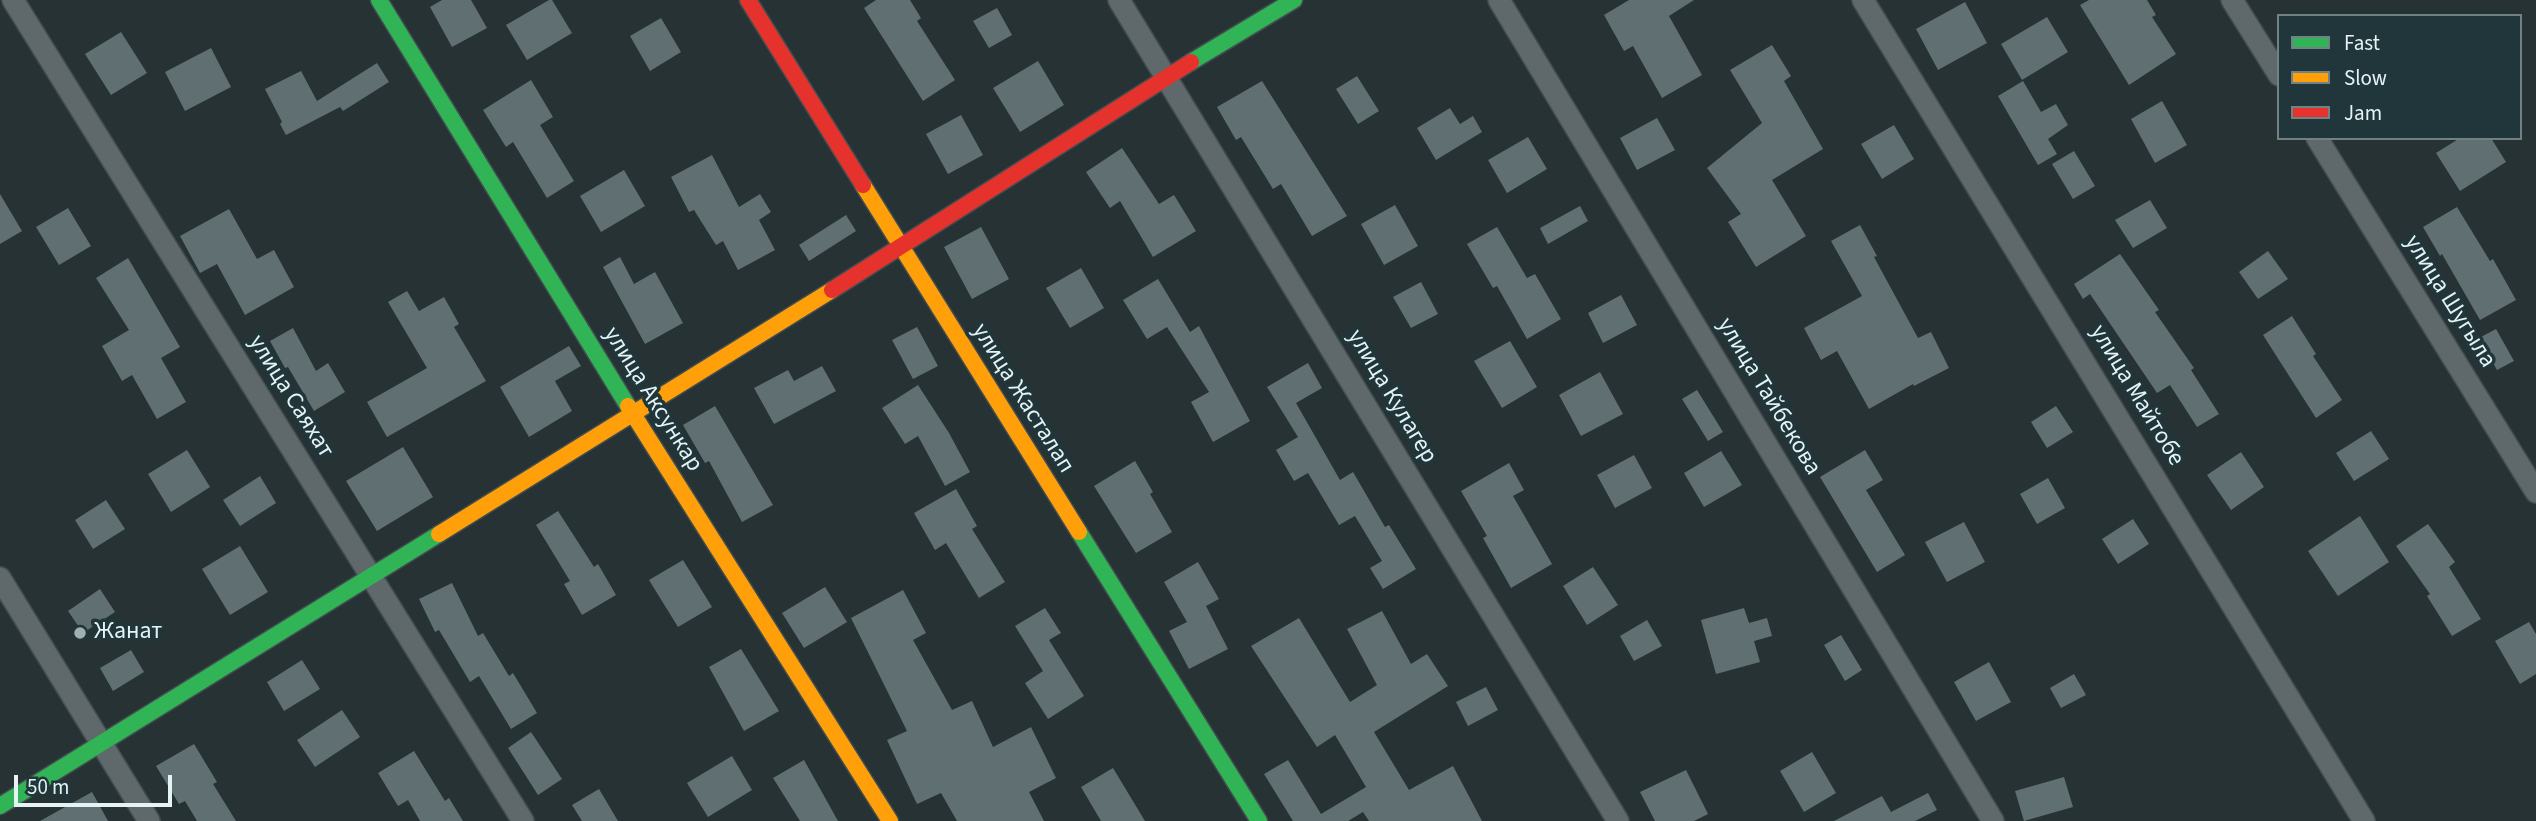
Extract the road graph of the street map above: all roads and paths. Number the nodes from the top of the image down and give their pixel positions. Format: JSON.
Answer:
{"nodes":[{"id":1,"x":13,"y":0,"type":"edge"},
{"id":2,"x":379,"y":0,"type":"edge"},
{"id":3,"x":748,"y":0,"type":"edge"},
{"id":4,"x":1119,"y":0,"type":"edge"},
{"id":5,"x":1294,"y":0,"type":"edge"},
{"id":6,"x":1499,"y":0,"type":"edge"},
{"id":7,"x":1863,"y":0,"type":"edge"},
{"id":8,"x":2232,"y":0,"type":"edge"},
{"id":9,"x":2277,"y":72,"type":"edge"},
{"id":10,"x":1166,"y":77,"type":"junction"},
{"id":11,"x":2319,"y":140,"type":"edge"},
{"id":12,"x":901,"y":247,"type":"junction"},
{"id":13,"x":633,"y":414,"type":"junction"},
{"id":14,"x":2536,"y":492,"type":"edge"},
{"id":15,"x":370,"y":574,"type":"junction"},
{"id":16,"x":0,"y":578,"type":"edge"},
{"id":17,"x":101,"y":743,"type":"junction"},
{"id":18,"x":0,"y":806,"type":"edge"},
{"id":19,"x":149,"y":821,"type":"edge"},
{"id":20,"x":523,"y":821,"type":"edge"},
{"id":21,"x":890,"y":821,"type":"edge"},
{"id":22,"x":1259,"y":821,"type":"edge"},
{"id":23,"x":1618,"y":821,"type":"edge"},
{"id":24,"x":1993,"y":821,"type":"edge"},
{"id":25,"x":2364,"y":821,"type":"edge"}],
"edges":[{"from":1,"to":15,"type":"street","name":"улица Саяхат"},
{"from":2,"to":13,"type":"street","name":"улица Аксункар"},
{"from":3,"to":12,"type":"street","name":"улица Жасталап"},
{"from":4,"to":10,"type":"street","name":"улица Кулагер"},
{"from":5,"to":10,"type":"street"},
{"from":6,"to":24,"type":"street","name":"улица Тайбекова"},
{"from":7,"to":25,"type":"street","name":"улица Майтобе"},
{"from":8,"to":9,"type":"street"},
{"from":10,"to":12,"type":"street"},
{"from":10,"to":23,"type":"street","name":"улица Кулагер"},
{"from":11,"to":14,"type":"street","name":"улица Шугыла"},
{"from":12,"to":13,"type":"street"},
{"from":12,"to":22,"type":"street","name":"улица Жасталап"},
{"from":13,"to":15,"type":"street"},
{"from":13,"to":21,"type":"street","name":"улица Аксункар"},
{"from":15,"to":17,"type":"street"},
{"from":15,"to":20,"type":"street","name":"улица Саяхат"},
{"from":16,"to":17,"type":"street"},
{"from":17,"to":18,"type":"street"},
{"from":17,"to":19,"type":"street"}]}
